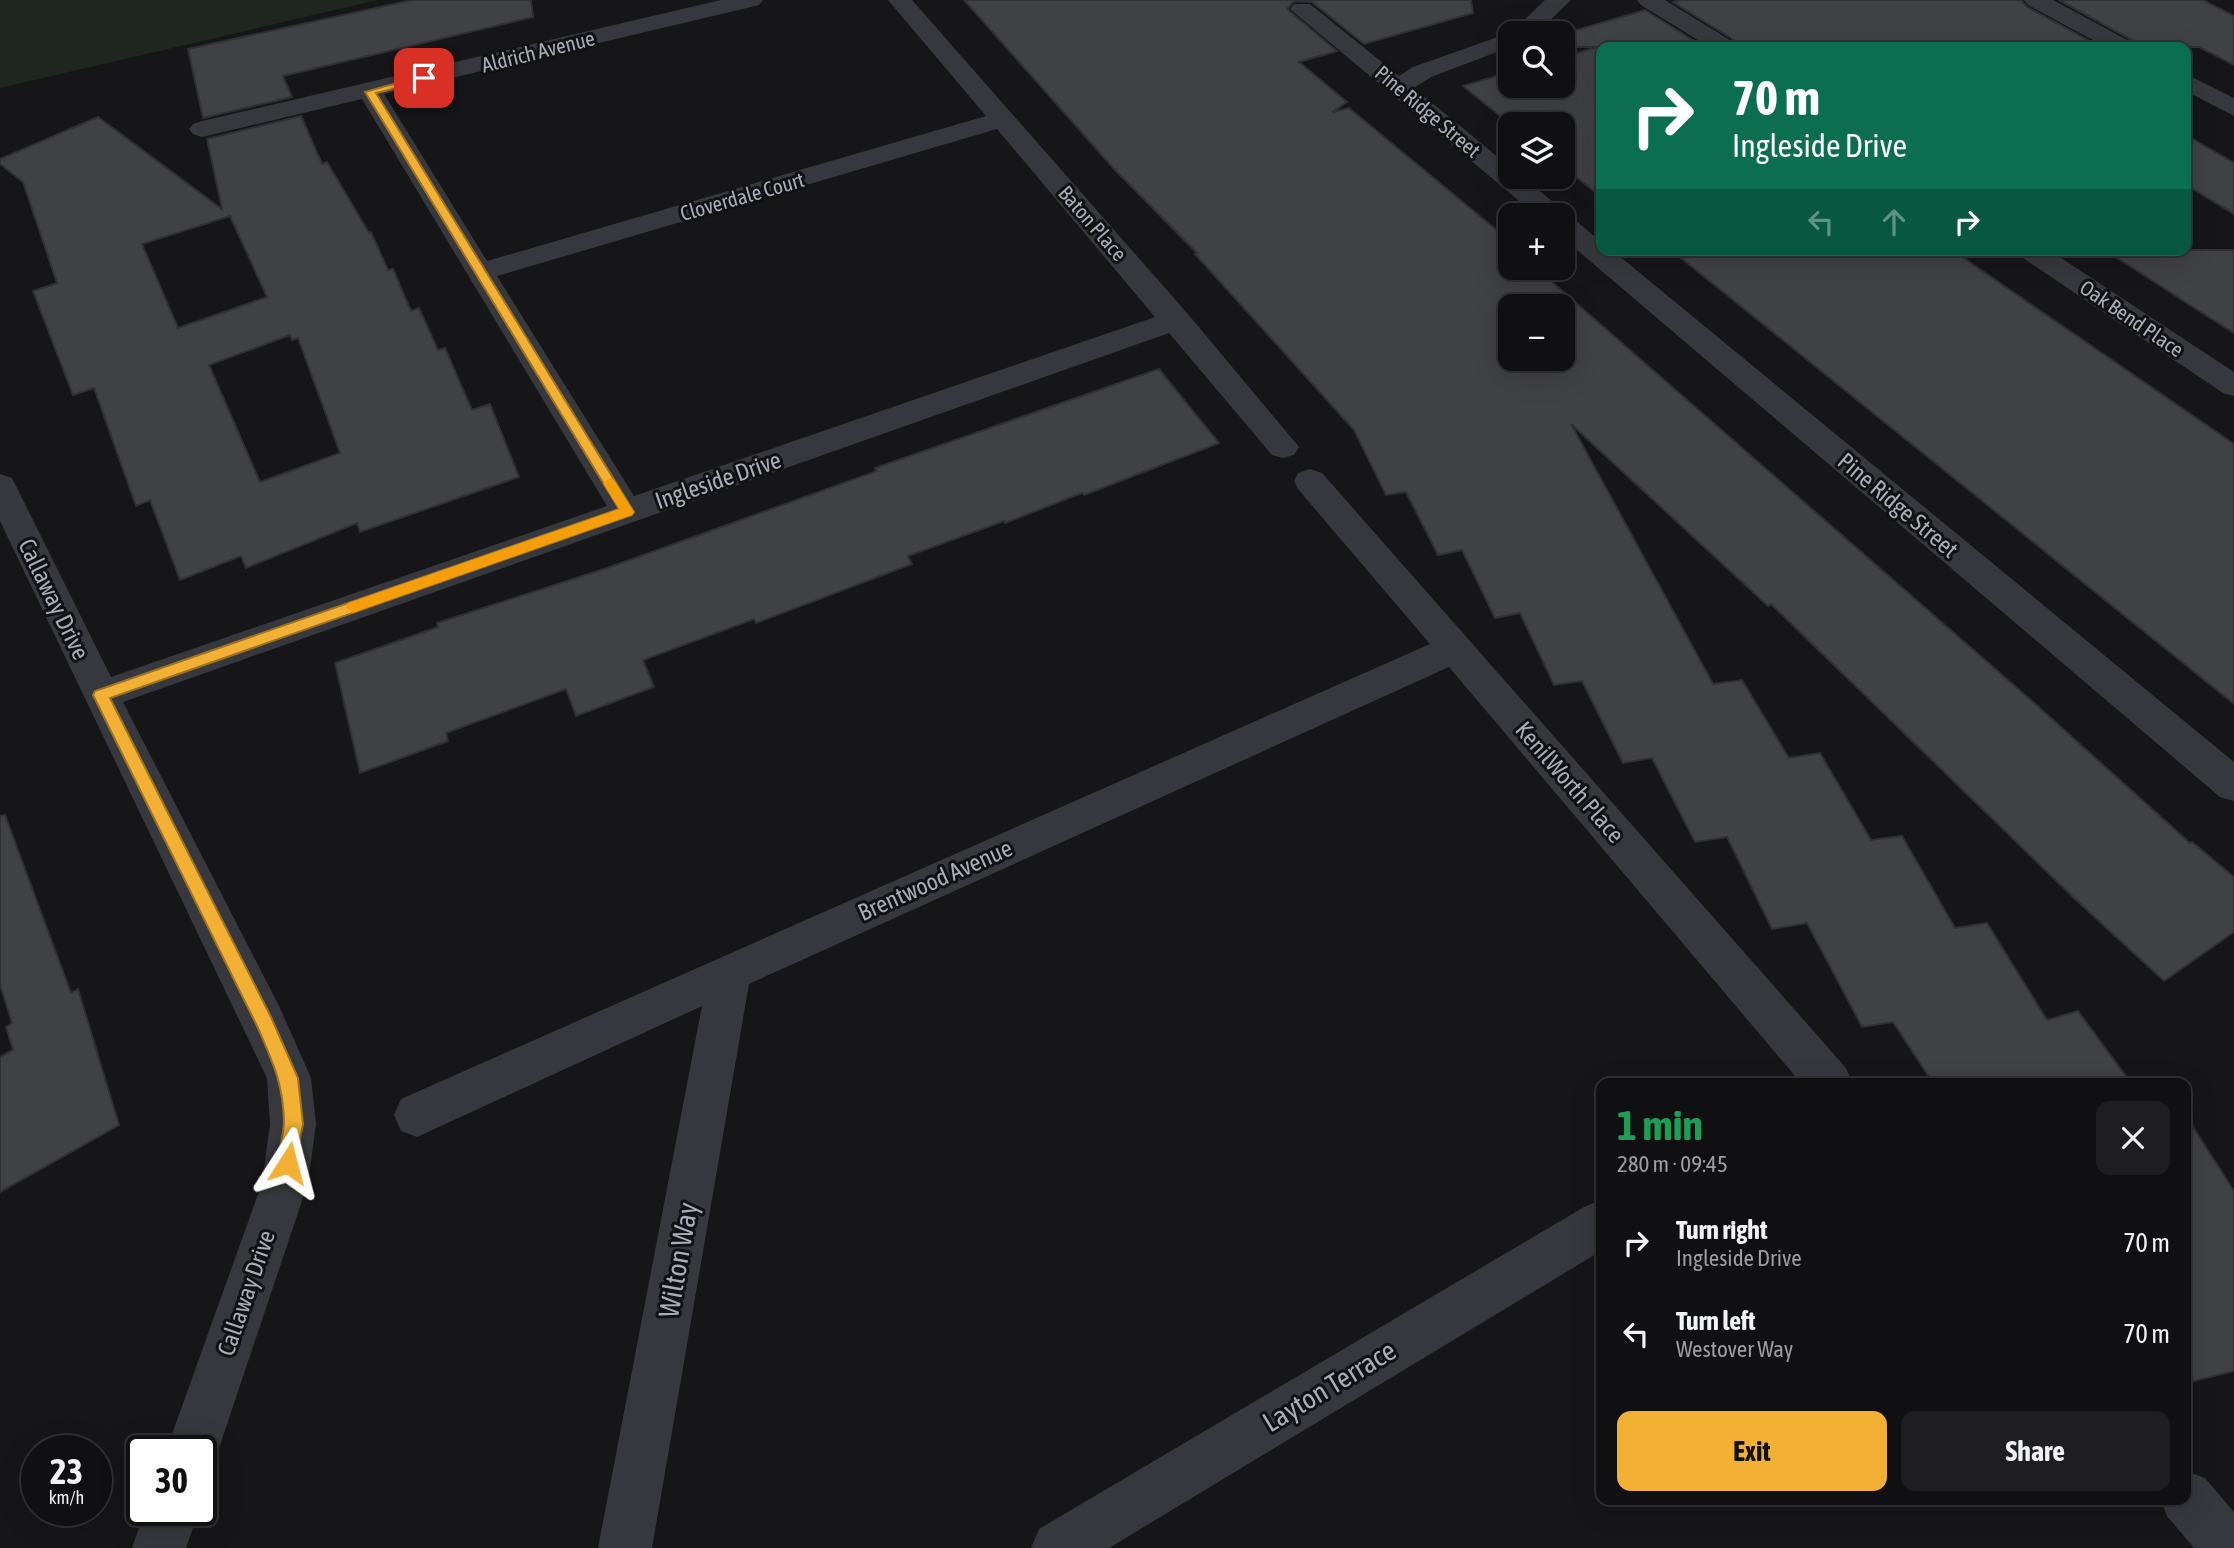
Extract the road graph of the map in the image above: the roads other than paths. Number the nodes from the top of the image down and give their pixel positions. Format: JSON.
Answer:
{"nodes":[{"id":1,"x":751,"y":0,"type":"edge"},
{"id":2,"x":900,"y":0,"type":"edge"},
{"id":3,"x":1559,"y":0,"type":"edge"},
{"id":4,"x":1649,"y":0,"type":"edge"},
{"id":5,"x":2036,"y":0,"type":"edge"},
{"id":6,"x":1302,"y":9,"type":"dead end"},
{"id":7,"x":1536,"y":21,"type":"edge"},
{"id":8,"x":1717,"y":42,"type":"edge"},
{"id":9,"x":2114,"y":42,"type":"edge"},
{"id":10,"x":1498,"y":44,"type":"edge"},
{"id":11,"x":2191,"y":84,"type":"edge"},
{"id":12,"x":1399,"y":87,"type":"junction"},
{"id":13,"x":370,"y":92,"type":"junction"},
{"id":14,"x":2234,"y":108,"type":"edge"},
{"id":15,"x":1003,"y":119,"type":"junction"},
{"id":16,"x":202,"y":129,"type":"dead end"},
{"id":17,"x":1538,"y":203,"type":"edge"},
{"id":18,"x":1575,"y":234,"type":"edge"},
{"id":19,"x":1596,"y":252,"type":"edge"},
{"id":20,"x":1601,"y":256,"type":"edge"},
{"id":21,"x":2039,"y":256,"type":"edge"},
{"id":22,"x":480,"y":272,"type":"junction"},
{"id":23,"x":1177,"y":320,"type":"junction"},
{"id":24,"x":2234,"y":386,"type":"edge"},
{"id":25,"x":1283,"y":447,"type":"dead end"},
{"id":26,"x":1310,"y":481,"type":"dead end"},
{"id":27,"x":0,"y":486,"type":"edge"},
{"id":28,"x":627,"y":512,"type":"junction"},
{"id":29,"x":1454,"y":649,"type":"junction"},
{"id":30,"x":101,"y":695,"type":"junction"},
{"id":31,"x":2234,"y":785,"type":"edge"},
{"id":32,"x":730,"y":972,"type":"junction"},
{"id":33,"x":1826,"y":1078,"type":"edge"},
{"id":34,"x":417,"y":1115,"type":"dead end"},
{"id":35,"x":1596,"y":1227,"type":"edge"},
{"id":36,"x":198,"y":1435,"type":"edge"},
{"id":37,"x":2191,"y":1503,"type":"edge"},
{"id":38,"x":167,"y":1526,"type":"edge"},
{"id":39,"x":159,"y":1548,"type":"edge"},
{"id":40,"x":625,"y":1548,"type":"edge"},
{"id":41,"x":1058,"y":1548,"type":"edge"},
{"id":42,"x":2229,"y":1548,"type":"edge"}],
"edges":[{"from":1,"to":13,"type":"street","name":"Aldrich Avenue"},
{"from":2,"to":15,"type":"street","name":"Baton Place"},
{"from":3,"to":7,"type":"street"},
{"from":4,"to":8,"type":"street"},
{"from":5,"to":9,"type":"street"},
{"from":6,"to":12,"type":"street","name":"Pine Ridge Street"},
{"from":10,"to":12,"type":"street"},
{"from":11,"to":14,"type":"street"},
{"from":12,"to":17,"type":"street","name":"Pine Ridge Street"},
{"from":13,"to":16,"type":"street","name":"Aldrich Avenue"},
{"from":13,"to":22,"type":"street"},
{"from":15,"to":22,"type":"street","name":"Cloverdale Court"},
{"from":15,"to":23,"type":"street","name":"Baton Place"},
{"from":18,"to":19,"type":"street","name":"Pine Ridge Street"},
{"from":20,"to":31,"type":"street","name":"Pine Ridge Street"},
{"from":21,"to":24,"type":"street","name":"Oak Bend Place"},
{"from":22,"to":28,"type":"street"},
{"from":23,"to":25,"type":"street","name":"Baton Place"},
{"from":23,"to":28,"type":"street","name":"Ingleside Drive"},
{"from":26,"to":29,"type":"street","name":"KenilWorth Place"},
{"from":27,"to":30,"type":"street","name":"Callaway Drive"},
{"from":28,"to":30,"type":"street","name":"Ingleside Drive"},
{"from":29,"to":32,"type":"street","name":"Brentwood Avenue"},
{"from":29,"to":33,"type":"street","name":"KenilWorth Place"},
{"from":30,"to":36,"type":"street","name":"Callaway Drive"},
{"from":32,"to":34,"type":"street","name":"Brentwood Avenue"},
{"from":32,"to":40,"type":"street","name":"Wilton Way"},
{"from":35,"to":41,"type":"street","name":"Layton Terrace"},
{"from":37,"to":42,"type":"street"},
{"from":38,"to":39,"type":"street"}]}
